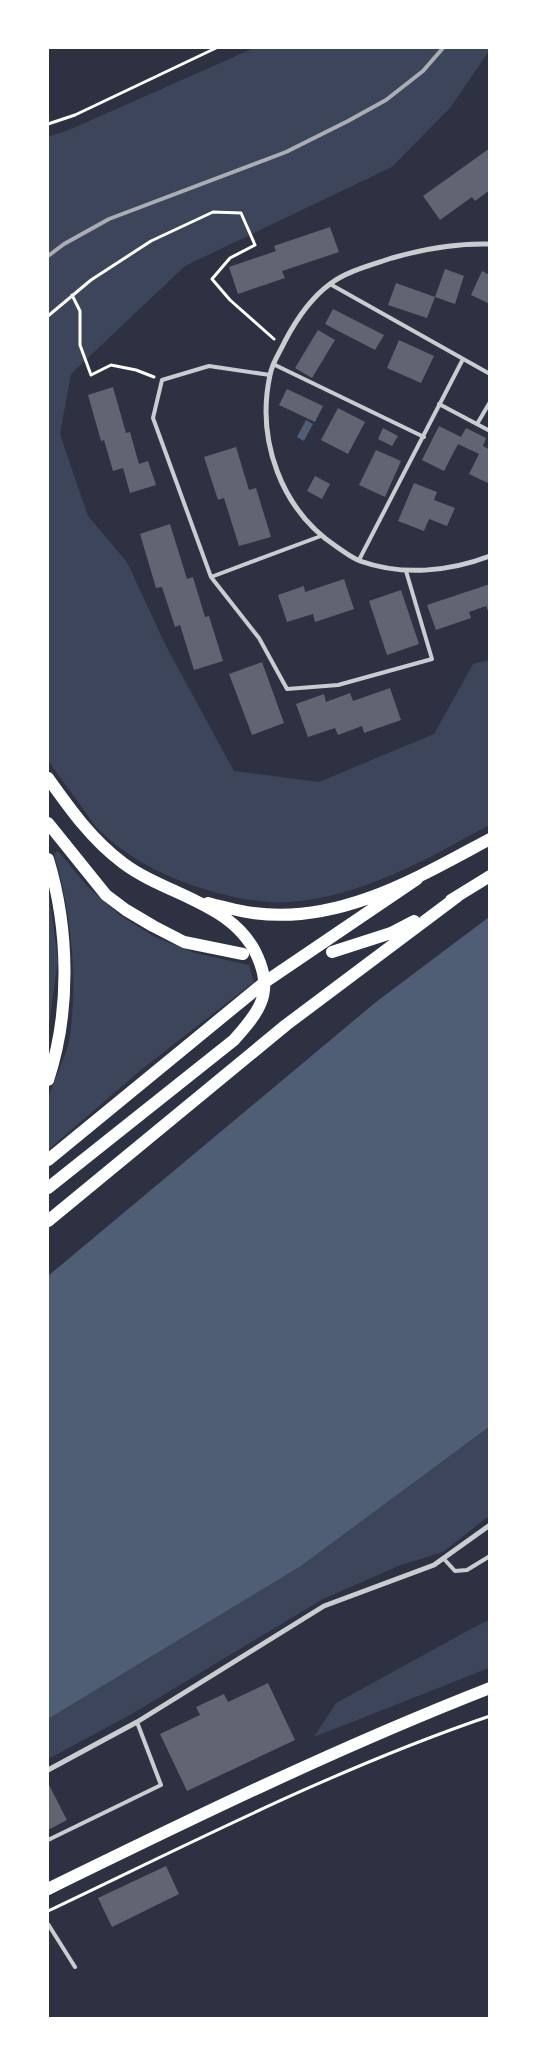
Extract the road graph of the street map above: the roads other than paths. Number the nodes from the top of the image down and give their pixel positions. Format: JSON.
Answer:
{"nodes":[{"id":1,"x":490,"y":244,"type":"edge"},
{"id":2,"x":330,"y":284,"type":"junction"},
{"id":3,"x":464,"y":359,"type":"junction"},
{"id":4,"x":273,"y":364,"type":"junction"},
{"id":5,"x":490,"y":374,"type":"edge"},
{"id":6,"x":270,"y":375,"type":"junction"},
{"id":7,"x":490,"y":402,"type":"edge"},
{"id":8,"x":439,"y":404,"type":"junction"},
{"id":9,"x":478,"y":424,"type":"junction"},
{"id":10,"x":490,"y":431,"type":"edge"},
{"id":11,"x":424,"y":437,"type":"junction"},
{"id":12,"x":321,"y":536,"type":"junction"},
{"id":13,"x":490,"y":556,"type":"edge"},
{"id":14,"x":359,"y":560,"type":"junction"},
{"id":15,"x":406,"y":571,"type":"junction"},
{"id":16,"x":210,"y":577,"type":"junction"},
{"id":17,"x":48,"y":778,"type":"edge"},
{"id":18,"x":48,"y":823,"type":"edge"},
{"id":19,"x":490,"y":839,"type":"edge"},
{"id":20,"x":48,"y":859,"type":"edge"},
{"id":21,"x":490,"y":876,"type":"edge"},
{"id":22,"x":417,"y":878,"type":"junction"},
{"id":23,"x":458,"y":896,"type":"junction"},
{"id":24,"x":198,"y":901,"type":"junction"},
{"id":25,"x":332,"y":952,"type":"dead end"},
{"id":26,"x":243,"y":954,"type":"dead end"},
{"id":27,"x":265,"y":982,"type":"junction"},
{"id":28,"x":48,"y":1080,"type":"edge"},
{"id":29,"x":48,"y":1160,"type":"edge"},
{"id":30,"x":48,"y":1188,"type":"edge"},
{"id":31,"x":48,"y":1221,"type":"edge"},
{"id":32,"x":490,"y":1525,"type":"edge"},
{"id":33,"x":490,"y":1556,"type":"edge"},
{"id":34,"x":444,"y":1559,"type":"junction"},
{"id":35,"x":490,"y":1688,"type":"edge"},
{"id":36,"x":137,"y":1722,"type":"junction"},
{"id":37,"x":48,"y":1770,"type":"edge"},
{"id":38,"x":48,"y":1840,"type":"edge"},
{"id":39,"x":48,"y":1889,"type":"edge"},
{"id":40,"x":48,"y":1924,"type":"edge"},
{"id":41,"x":75,"y":1967,"type":"dead end"}],
"edges":[{"from":1,"to":2,"type":"street"},
{"from":2,"to":3,"type":"lane"},
{"from":2,"to":4,"type":"street"},
{"from":3,"to":5,"type":"lane"},
{"from":3,"to":8,"type":"lane"},
{"from":4,"to":6,"type":"street"},
{"from":4,"to":11,"type":"lane"},
{"from":6,"to":12,"type":"street"},
{"from":6,"to":16,"type":"lane"},
{"from":7,"to":9,"type":"lane"},
{"from":8,"to":9,"type":"lane"},
{"from":8,"to":11,"type":"lane"},
{"from":9,"to":10,"type":"lane"},
{"from":11,"to":14,"type":"lane"},
{"from":12,"to":14,"type":"street"},
{"from":12,"to":16,"type":"lane"},
{"from":13,"to":15,"type":"street"},
{"from":14,"to":15,"type":"street"},
{"from":15,"to":16,"type":"lane"},
{"from":17,"to":24,"type":"main road"},
{"from":18,"to":26,"type":"main road"},
{"from":19,"to":22,"type":"main road"},
{"from":20,"to":28,"type":"main road"},
{"from":21,"to":23,"type":"main road"},
{"from":22,"to":24,"type":"main road"},
{"from":22,"to":27,"type":"main road"},
{"from":23,"to":25,"type":"main road"},
{"from":23,"to":31,"type":"main road"},
{"from":24,"to":27,"type":"main road"},
{"from":27,"to":29,"type":"main road"},
{"from":27,"to":30,"type":"main road"},
{"from":32,"to":34,"type":"street"},
{"from":33,"to":34,"type":"lane"},
{"from":34,"to":36,"type":"street"},
{"from":35,"to":39,"type":"main road"},
{"from":36,"to":37,"type":"street"},
{"from":36,"to":38,"type":"lane"},
{"from":40,"to":41,"type":"lane"}]}
